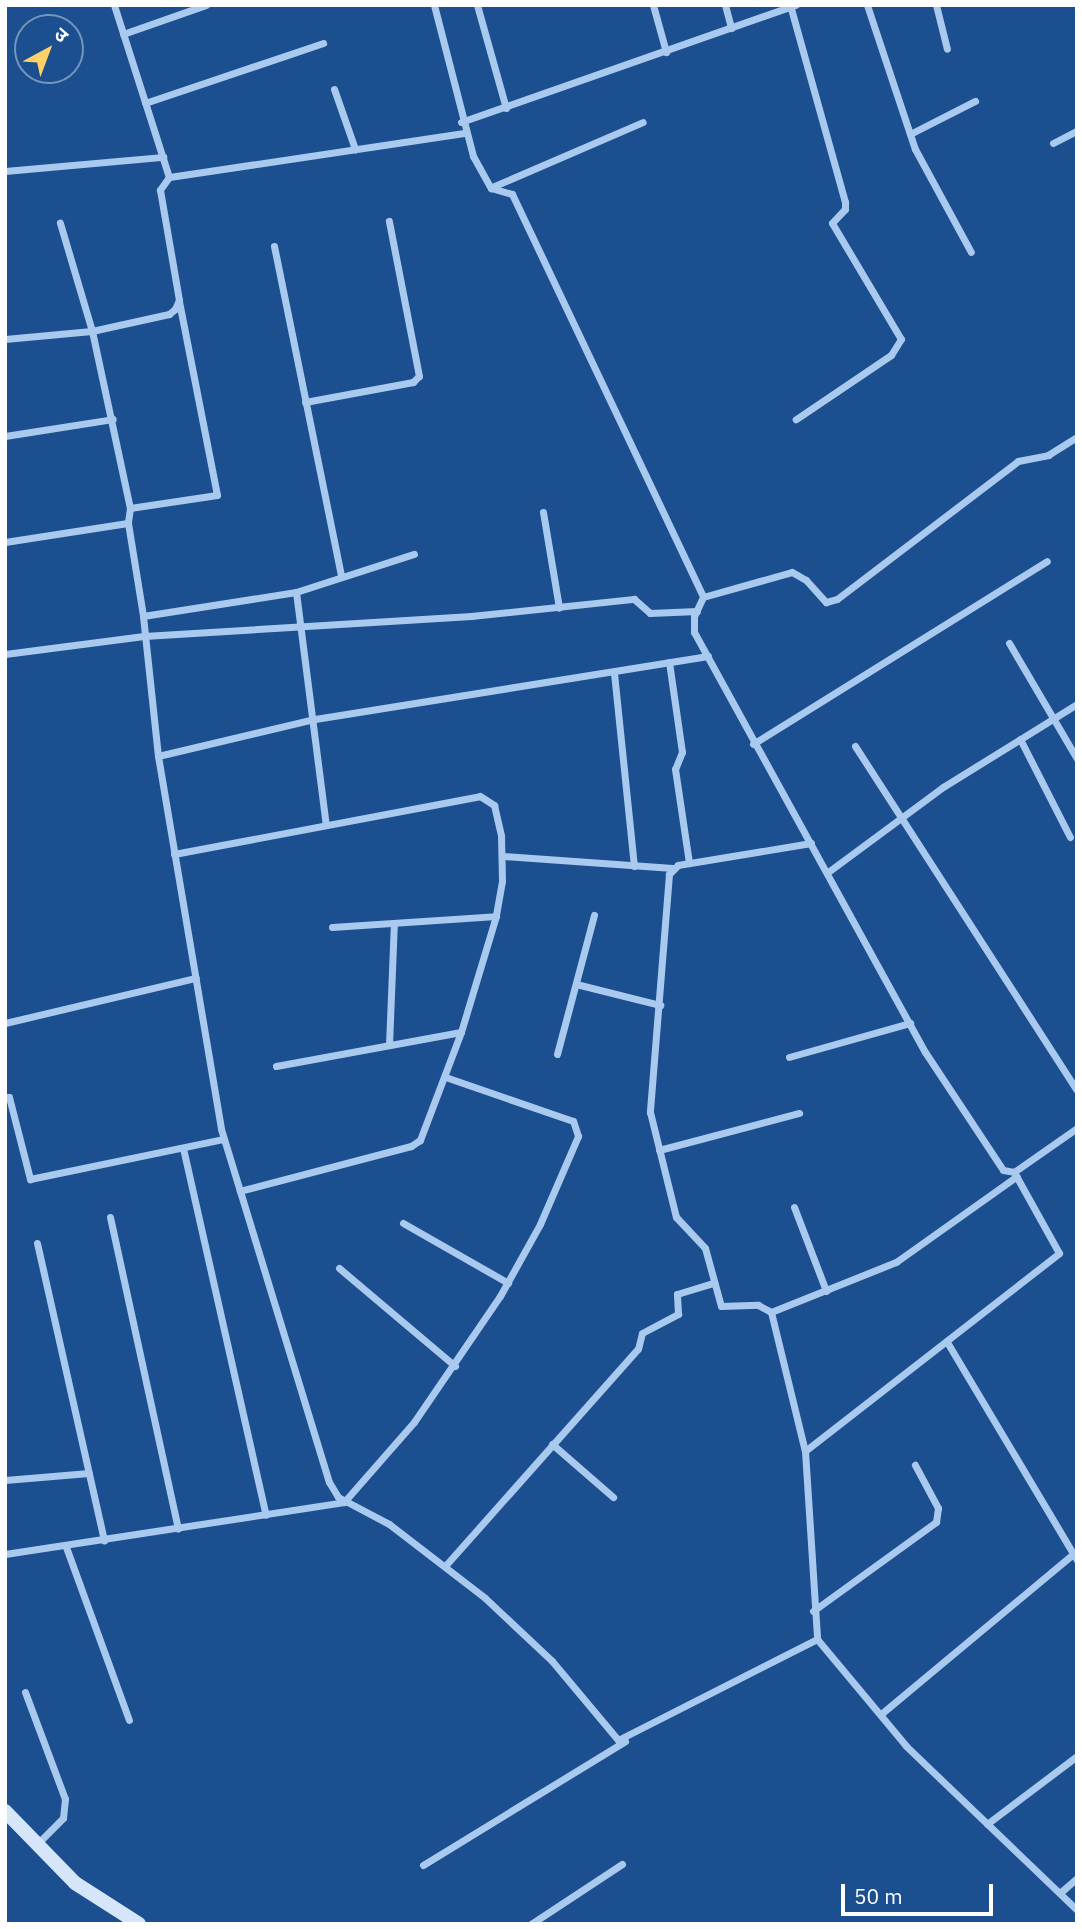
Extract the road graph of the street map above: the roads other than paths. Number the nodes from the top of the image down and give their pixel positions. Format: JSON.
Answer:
{"nodes":[{"id":1,"x":114,"y":5,"type":"edge"},
{"id":2,"x":206,"y":5,"type":"edge"},
{"id":3,"x":434,"y":5,"type":"edge"},
{"id":4,"x":477,"y":5,"type":"edge"},
{"id":5,"x":653,"y":5,"type":"edge"},
{"id":6,"x":725,"y":5,"type":"edge"},
{"id":7,"x":867,"y":5,"type":"edge"},
{"id":8,"x":936,"y":5,"type":"edge"},
{"id":9,"x":793,"y":6,"type":"edge"},
{"id":10,"x":731,"y":28,"type":"junction"},
{"id":11,"x":123,"y":34,"type":"junction"},
{"id":12,"x":323,"y":43,"type":"dead end"},
{"id":13,"x":947,"y":49,"type":"dead end"},
{"id":14,"x":666,"y":51,"type":"junction"},
{"id":15,"x":334,"y":89,"type":"dead end"},
{"id":16,"x":975,"y":101,"type":"dead end"},
{"id":17,"x":145,"y":103,"type":"junction"},
{"id":18,"x":506,"y":108,"type":"junction"},
{"id":19,"x":461,"y":122,"type":"junction"},
{"id":20,"x":643,"y":122,"type":"dead end"},
{"id":21,"x":1077,"y":131,"type":"edge"},
{"id":22,"x":464,"y":133,"type":"junction"},
{"id":23,"x":910,"y":134,"type":"junction"},
{"id":24,"x":1054,"y":143,"type":"dead end"},
{"id":25,"x":355,"y":149,"type":"junction"},
{"id":26,"x":163,"y":157,"type":"junction"},
{"id":27,"x":5,"y":171,"type":"edge"},
{"id":28,"x":169,"y":177,"type":"junction"},
{"id":29,"x":491,"y":188,"type":"junction"},
{"id":30,"x":389,"y":221,"type":"dead end"},
{"id":31,"x":60,"y":223,"type":"dead end"},
{"id":32,"x":274,"y":246,"type":"dead end"},
{"id":33,"x":971,"y":252,"type":"dead end"},
{"id":34,"x":179,"y":300,"type":"junction"},
{"id":35,"x":93,"y":331,"type":"junction"},
{"id":36,"x":5,"y":339,"type":"edge"},
{"id":37,"x":306,"y":402,"type":"junction"},
{"id":38,"x":113,"y":419,"type":"junction"},
{"id":39,"x":796,"y":419,"type":"dead end"},
{"id":40,"x":5,"y":436,"type":"edge"},
{"id":41,"x":1077,"y":437,"type":"edge"},
{"id":42,"x":130,"y":508,"type":"junction"},
{"id":43,"x":543,"y":512,"type":"dead end"},
{"id":44,"x":128,"y":523,"type":"junction"},
{"id":45,"x":5,"y":542,"type":"edge"},
{"id":46,"x":414,"y":554,"type":"dead end"},
{"id":47,"x":1047,"y":561,"type":"dead end"},
{"id":48,"x":341,"y":576,"type":"junction"},
{"id":49,"x":296,"y":592,"type":"junction"},
{"id":50,"x":703,"y":597,"type":"junction"},
{"id":51,"x":559,"y":608,"type":"junction"},
{"id":52,"x":697,"y":611,"type":"junction"},
{"id":53,"x":143,"y":616,"type":"junction"},
{"id":54,"x":303,"y":626,"type":"junction"},
{"id":55,"x":144,"y":636,"type":"junction"},
{"id":56,"x":1009,"y":643,"type":"dead end"},
{"id":57,"x":5,"y":654,"type":"edge"},
{"id":58,"x":708,"y":656,"type":"junction"},
{"id":59,"x":669,"y":662,"type":"junction"},
{"id":60,"x":614,"y":673,"type":"junction"},
{"id":61,"x":1077,"y":704,"type":"edge"},
{"id":62,"x":315,"y":719,"type":"junction"},
{"id":63,"x":1053,"y":719,"type":"junction"},
{"id":64,"x":1020,"y":739,"type":"junction"},
{"id":65,"x":753,"y":744,"type":"junction"},
{"id":66,"x":855,"y":746,"type":"dead end"},
{"id":67,"x":158,"y":756,"type":"junction"},
{"id":68,"x":1077,"y":759,"type":"edge"},
{"id":69,"x":902,"y":819,"type":"junction"},
{"id":70,"x":326,"y":825,"type":"junction"},
{"id":71,"x":1070,"y":837,"type":"dead end"},
{"id":72,"x":811,"y":843,"type":"junction"},
{"id":73,"x":174,"y":854,"type":"junction"},
{"id":74,"x":504,"y":856,"type":"junction"},
{"id":75,"x":689,"y":863,"type":"junction"},
{"id":76,"x":634,"y":866,"type":"junction"},
{"id":77,"x":673,"y":868,"type":"junction"},
{"id":78,"x":828,"y":872,"type":"junction"},
{"id":79,"x":594,"y":915,"type":"dead end"},
{"id":80,"x":496,"y":916,"type":"junction"},
{"id":81,"x":394,"y":923,"type":"junction"},
{"id":82,"x":332,"y":927,"type":"dead end"},
{"id":83,"x":196,"y":978,"type":"junction"},
{"id":84,"x":576,"y":984,"type":"junction"},
{"id":85,"x":660,"y":1005,"type":"junction"},
{"id":86,"x":5,"y":1023,"type":"edge"},
{"id":87,"x":910,"y":1023,"type":"junction"},
{"id":88,"x":461,"y":1032,"type":"junction"},
{"id":89,"x":389,"y":1045,"type":"junction"},
{"id":90,"x":557,"y":1054,"type":"dead end"},
{"id":91,"x":789,"y":1057,"type":"dead end"},
{"id":92,"x":276,"y":1066,"type":"dead end"},
{"id":93,"x":445,"y":1077,"type":"junction"},
{"id":94,"x":1077,"y":1090,"type":"edge"},
{"id":95,"x":5,"y":1097,"type":"edge"},
{"id":96,"x":799,"y":1113,"type":"dead end"},
{"id":97,"x":1077,"y":1128,"type":"edge"},
{"id":98,"x":224,"y":1139,"type":"junction"},
{"id":99,"x":183,"y":1148,"type":"junction"},
{"id":100,"x":659,"y":1150,"type":"junction"},
{"id":101,"x":1016,"y":1174,"type":"junction"},
{"id":102,"x":240,"y":1191,"type":"junction"},
{"id":103,"x":794,"y":1208,"type":"dead end"},
{"id":104,"x":110,"y":1217,"type":"dead end"},
{"id":105,"x":403,"y":1223,"type":"dead end"},
{"id":106,"x":37,"y":1243,"type":"dead end"},
{"id":107,"x":339,"y":1268,"type":"dead end"},
{"id":108,"x":508,"y":1283,"type":"junction"},
{"id":109,"x":713,"y":1283,"type":"junction"},
{"id":110,"x":826,"y":1291,"type":"junction"},
{"id":111,"x":771,"y":1312,"type":"junction"},
{"id":112,"x":947,"y":1342,"type":"junction"},
{"id":113,"x":455,"y":1366,"type":"junction"},
{"id":114,"x":552,"y":1444,"type":"junction"},
{"id":115,"x":805,"y":1451,"type":"junction"},
{"id":116,"x":915,"y":1465,"type":"dead end"},
{"id":117,"x":89,"y":1473,"type":"junction"},
{"id":118,"x":5,"y":1480,"type":"edge"},
{"id":119,"x":613,"y":1497,"type":"dead end"},
{"id":120,"x":344,"y":1502,"type":"junction"},
{"id":121,"x":265,"y":1515,"type":"junction"},
{"id":122,"x":178,"y":1529,"type":"junction"},
{"id":123,"x":104,"y":1541,"type":"junction"},
{"id":124,"x":66,"y":1547,"type":"junction"},
{"id":125,"x":5,"y":1554,"type":"edge"},
{"id":126,"x":1075,"y":1557,"type":"edge"},
{"id":127,"x":445,"y":1566,"type":"junction"},
{"id":128,"x":813,"y":1611,"type":"junction"},
{"id":129,"x":817,"y":1639,"type":"junction"},
{"id":130,"x":26,"y":1692,"type":"dead end"},
{"id":131,"x":881,"y":1714,"type":"junction"},
{"id":132,"x":129,"y":1720,"type":"dead end"},
{"id":133,"x":627,"y":1739,"type":"junction"},
{"id":134,"x":1077,"y":1756,"type":"edge"},
{"id":135,"x":5,"y":1811,"type":"edge"},
{"id":136,"x":987,"y":1824,"type":"junction"},
{"id":137,"x":37,"y":1844,"type":"junction"},
{"id":138,"x":622,"y":1864,"type":"dead end"},
{"id":139,"x":423,"y":1865,"type":"dead end"},
{"id":140,"x":1077,"y":1878,"type":"edge"},
{"id":141,"x":1061,"y":1892,"type":"junction"},
{"id":142,"x":1077,"y":1910,"type":"edge"},
{"id":143,"x":139,"y":1924,"type":"edge"},
{"id":144,"x":531,"y":1924,"type":"edge"}],
"edges":[{"from":1,"to":11,"type":"street"},
{"from":2,"to":11,"type":"street"},
{"from":3,"to":19,"type":"street"},
{"from":4,"to":18,"type":"street"},
{"from":5,"to":14,"type":"street"},
{"from":6,"to":10,"type":"street"},
{"from":7,"to":23,"type":"street"},
{"from":8,"to":13,"type":"street"},
{"from":9,"to":10,"type":"street"},
{"from":9,"to":39,"type":"street"},
{"from":10,"to":14,"type":"street"},
{"from":11,"to":17,"type":"street"},
{"from":12,"to":17,"type":"street"},
{"from":14,"to":18,"type":"street"},
{"from":15,"to":25,"type":"street"},
{"from":16,"to":23,"type":"street"},
{"from":17,"to":26,"type":"street"},
{"from":18,"to":19,"type":"street"},
{"from":19,"to":22,"type":"street"},
{"from":20,"to":29,"type":"street"},
{"from":21,"to":24,"type":"street"},
{"from":22,"to":25,"type":"street"},
{"from":22,"to":29,"type":"street"},
{"from":23,"to":33,"type":"street"},
{"from":25,"to":28,"type":"street"},
{"from":26,"to":27,"type":"street"},
{"from":26,"to":28,"type":"street"},
{"from":28,"to":34,"type":"street"},
{"from":29,"to":50,"type":"street"},
{"from":30,"to":37,"type":"street"},
{"from":31,"to":35,"type":"street"},
{"from":32,"to":37,"type":"street"},
{"from":34,"to":35,"type":"street"},
{"from":34,"to":42,"type":"street"},
{"from":35,"to":36,"type":"street"},
{"from":35,"to":38,"type":"street"},
{"from":37,"to":48,"type":"street"},
{"from":38,"to":40,"type":"street"},
{"from":38,"to":42,"type":"street"},
{"from":41,"to":50,"type":"street"},
{"from":42,"to":44,"type":"street"},
{"from":43,"to":51,"type":"street"},
{"from":44,"to":45,"type":"street"},
{"from":44,"to":53,"type":"street"},
{"from":46,"to":48,"type":"street"},
{"from":47,"to":65,"type":"street"},
{"from":48,"to":49,"type":"street"},
{"from":49,"to":53,"type":"street"},
{"from":49,"to":54,"type":"street"},
{"from":50,"to":52,"type":"street"},
{"from":51,"to":52,"type":"street"},
{"from":51,"to":54,"type":"street"},
{"from":52,"to":58,"type":"street"},
{"from":53,"to":55,"type":"street"},
{"from":54,"to":55,"type":"street"},
{"from":54,"to":62,"type":"street"},
{"from":55,"to":57,"type":"street"},
{"from":55,"to":67,"type":"street"},
{"from":56,"to":63,"type":"street"},
{"from":58,"to":59,"type":"street"},
{"from":58,"to":65,"type":"street"},
{"from":59,"to":60,"type":"street"},
{"from":59,"to":75,"type":"street"},
{"from":60,"to":62,"type":"street"},
{"from":60,"to":76,"type":"street"},
{"from":61,"to":63,"type":"street"},
{"from":62,"to":67,"type":"street"},
{"from":62,"to":70,"type":"street"},
{"from":63,"to":64,"type":"street"},
{"from":63,"to":68,"type":"street"},
{"from":64,"to":69,"type":"street"},
{"from":64,"to":71,"type":"street"},
{"from":65,"to":72,"type":"street"},
{"from":66,"to":69,"type":"street"},
{"from":67,"to":73,"type":"street"},
{"from":69,"to":78,"type":"street"},
{"from":69,"to":94,"type":"street"},
{"from":70,"to":73,"type":"street"},
{"from":70,"to":74,"type":"street"},
{"from":72,"to":75,"type":"street"},
{"from":72,"to":78,"type":"street"},
{"from":73,"to":83,"type":"street"},
{"from":74,"to":76,"type":"street"},
{"from":74,"to":80,"type":"street"},
{"from":75,"to":77,"type":"street"},
{"from":76,"to":77,"type":"street"},
{"from":77,"to":85,"type":"street"},
{"from":78,"to":87,"type":"street"},
{"from":79,"to":84,"type":"street"},
{"from":80,"to":81,"type":"street"},
{"from":80,"to":88,"type":"street"},
{"from":81,"to":82,"type":"street"},
{"from":81,"to":89,"type":"street"},
{"from":83,"to":86,"type":"street"},
{"from":83,"to":98,"type":"street"},
{"from":84,"to":85,"type":"street"},
{"from":84,"to":90,"type":"street"},
{"from":85,"to":100,"type":"street"},
{"from":87,"to":91,"type":"street"},
{"from":87,"to":101,"type":"street"},
{"from":88,"to":89,"type":"street"},
{"from":88,"to":93,"type":"street"},
{"from":89,"to":92,"type":"street"},
{"from":93,"to":102,"type":"street"},
{"from":93,"to":108,"type":"street"},
{"from":95,"to":99,"type":"street"},
{"from":96,"to":100,"type":"street"},
{"from":97,"to":101,"type":"street"},
{"from":98,"to":99,"type":"street"},
{"from":98,"to":102,"type":"street"},
{"from":99,"to":121,"type":"street"},
{"from":100,"to":109,"type":"street"},
{"from":101,"to":110,"type":"street"},
{"from":101,"to":112,"type":"street"},
{"from":102,"to":120,"type":"street"},
{"from":103,"to":110,"type":"street"},
{"from":104,"to":122,"type":"street"},
{"from":105,"to":108,"type":"street"},
{"from":106,"to":117,"type":"street"},
{"from":107,"to":113,"type":"street"},
{"from":108,"to":113,"type":"street"},
{"from":109,"to":111,"type":"street"},
{"from":109,"to":114,"type":"street"},
{"from":110,"to":111,"type":"street"},
{"from":111,"to":115,"type":"street"},
{"from":112,"to":115,"type":"street"},
{"from":112,"to":126,"type":"street"},
{"from":113,"to":120,"type":"street"},
{"from":114,"to":119,"type":"street"},
{"from":114,"to":127,"type":"street"},
{"from":115,"to":128,"type":"street"},
{"from":116,"to":128,"type":"street"},
{"from":117,"to":118,"type":"street"},
{"from":117,"to":123,"type":"street"},
{"from":120,"to":121,"type":"street"},
{"from":120,"to":127,"type":"street"},
{"from":121,"to":122,"type":"street"},
{"from":122,"to":123,"type":"street"},
{"from":123,"to":124,"type":"street"},
{"from":124,"to":125,"type":"street"},
{"from":124,"to":132,"type":"street"},
{"from":126,"to":131,"type":"street"},
{"from":127,"to":133,"type":"street"},
{"from":128,"to":129,"type":"street"},
{"from":129,"to":131,"type":"street"},
{"from":129,"to":133,"type":"street"},
{"from":130,"to":137,"type":"street"},
{"from":131,"to":136,"type":"street"},
{"from":133,"to":139,"type":"street"},
{"from":134,"to":136,"type":"street"},
{"from":135,"to":137,"type":"main road"},
{"from":136,"to":141,"type":"street"},
{"from":137,"to":143,"type":"main road"},
{"from":138,"to":144,"type":"street"},
{"from":140,"to":141,"type":"street"},
{"from":141,"to":142,"type":"street"}]}
